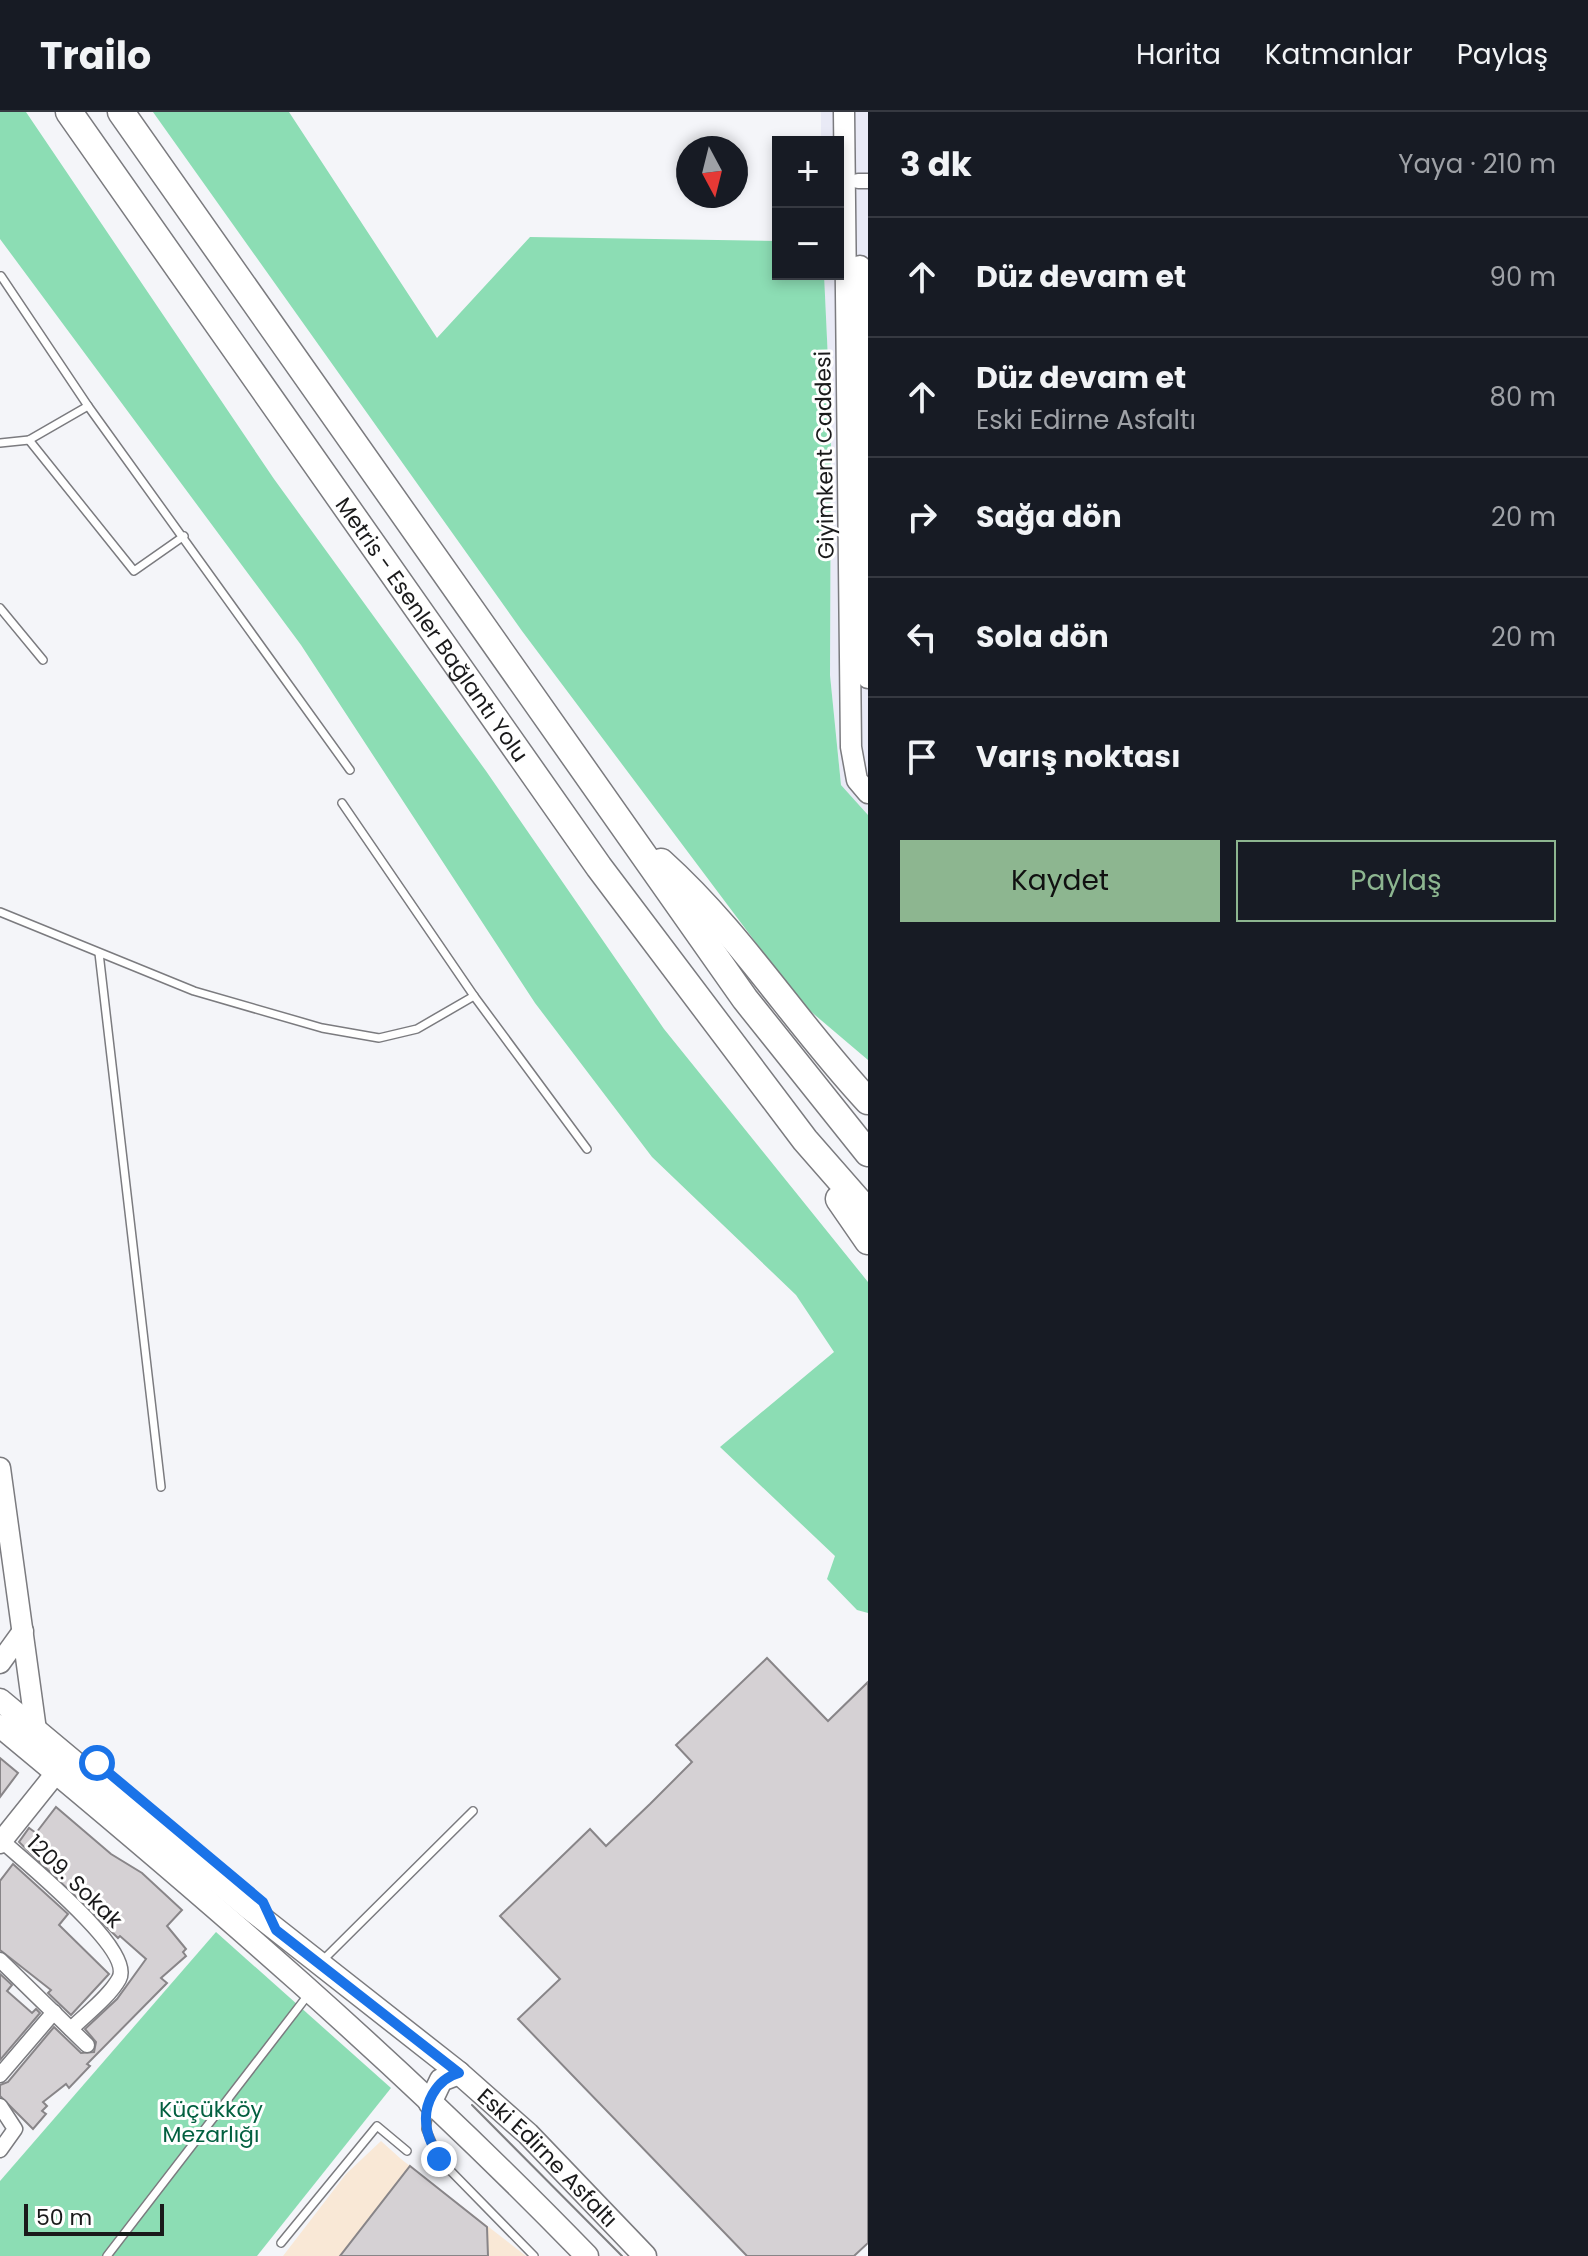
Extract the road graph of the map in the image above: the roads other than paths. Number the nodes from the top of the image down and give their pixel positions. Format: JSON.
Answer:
{"nodes":[{"id":1,"x":69,"y":112,"type":"edge"},
{"id":2,"x":121,"y":112,"type":"edge"},
{"id":3,"x":129,"y":112,"type":"edge"},
{"id":4,"x":844,"y":112,"type":"edge"},
{"id":5,"x":857,"y":112,"type":"edge"},
{"id":6,"x":140,"y":140,"type":"junction"},
{"id":7,"x":863,"y":181,"type":"edge"},
{"id":8,"x":1,"y":276,"type":"edge"},
{"id":9,"x":865,"y":340,"type":"edge"},
{"id":10,"x":88,"y":406,"type":"junction"},
{"id":11,"x":29,"y":440,"type":"junction"},
{"id":12,"x":0,"y":443,"type":"edge"},
{"id":13,"x":866,"y":504,"type":"edge"},
{"id":14,"x":184,"y":536,"type":"junction"},
{"id":15,"x":0,"y":608,"type":"edge"},
{"id":16,"x":868,"y":659,"type":"edge"},
{"id":17,"x":43,"y":660,"type":"dead end"},
{"id":18,"x":868,"y":678,"type":"edge"},
{"id":19,"x":350,"y":770,"type":"dead end"},
{"id":20,"x":868,"y":793,"type":"edge"},
{"id":21,"x":342,"y":803,"type":"dead end"},
{"id":22,"x":621,"y":823,"type":"junction"},
{"id":23,"x":0,"y":912,"type":"edge"},
{"id":24,"x":99,"y":953,"type":"junction"},
{"id":25,"x":474,"y":996,"type":"junction"},
{"id":26,"x":868,"y":1101,"type":"edge"},
{"id":27,"x":805,"y":1140,"type":"junction"},
{"id":28,"x":587,"y":1149,"type":"dead end"},
{"id":29,"x":868,"y":1153,"type":"edge"},
{"id":30,"x":868,"y":1212,"type":"edge"},
{"id":31,"x":868,"y":1241,"type":"edge"},
{"id":32,"x":0,"y":1468,"type":"edge"},
{"id":33,"x":161,"y":1487,"type":"dead end"},
{"id":34,"x":23,"y":1631,"type":"junction"},
{"id":35,"x":0,"y":1663,"type":"edge"},
{"id":36,"x":0,"y":1700,"type":"edge"},
{"id":37,"x":0,"y":1726,"type":"edge"},
{"id":38,"x":36,"y":1730,"type":"junction"},
{"id":39,"x":55,"y":1763,"type":"junction"},
{"id":40,"x":473,"y":1811,"type":"dead end"},
{"id":41,"x":1,"y":1842,"type":"edge"},
{"id":42,"x":0,"y":1960,"type":"edge"},
{"id":43,"x":319,"y":1963,"type":"junction"},
{"id":44,"x":312,"y":1990,"type":"junction"},
{"id":45,"x":54,"y":2012,"type":"junction"},
{"id":46,"x":335,"y":2013,"type":"junction"},
{"id":47,"x":390,"y":2018,"type":"junction"},
{"id":48,"x":71,"y":2029,"type":"junction"},
{"id":49,"x":87,"y":2045,"type":"dead end"},
{"id":50,"x":459,"y":2073,"type":"junction"},
{"id":51,"x":0,"y":2075,"type":"edge"},
{"id":52,"x":430,"y":2103,"type":"junction"},
{"id":53,"x":0,"y":2106,"type":"edge"},
{"id":54,"x":0,"y":2150,"type":"edge"},
{"id":55,"x":407,"y":2151,"type":"dead end"},
{"id":56,"x":281,"y":2243,"type":"dead end"},
{"id":57,"x":107,"y":2256,"type":"edge"},
{"id":58,"x":534,"y":2256,"type":"edge"},
{"id":59,"x":587,"y":2256,"type":"edge"},
{"id":60,"x":645,"y":2256,"type":"edge"}],
"edges":[{"from":1,"to":27,"type":"highway","name":"Metris - Esenler Bağlantı Yolu"},
{"from":2,"to":6,"type":"highway","name":"Metris - Esenler Bağlantı Yolu"},
{"from":3,"to":6,"type":"highway"},
{"from":4,"to":20,"type":"street","name":"Giyimkent Caddesi"},
{"from":5,"to":7,"type":"street","name":"Giyimkent Caddesi"},
{"from":6,"to":22,"type":"highway","name":"Metris - Esenler Bağlantı Yolu"},
{"from":7,"to":9,"type":"street","name":"Giyimkent Caddesi"},
{"from":8,"to":10,"type":"lane"},
{"from":9,"to":13,"type":"street","name":"Giyimkent Caddesi"},
{"from":10,"to":11,"type":"lane"},
{"from":10,"to":14,"type":"lane"},
{"from":11,"to":12,"type":"lane"},
{"from":11,"to":14,"type":"lane"},
{"from":13,"to":16,"type":"street","name":"Giyimkent Caddesi"},
{"from":14,"to":19,"type":"lane"},
{"from":15,"to":17,"type":"lane"},
{"from":16,"to":18,"type":"street","name":"Giyimkent Caddesi"},
{"from":21,"to":25,"type":"lane"},
{"from":22,"to":26,"type":"highway"},
{"from":22,"to":29,"type":"highway"},
{"from":23,"to":24,"type":"lane"},
{"from":24,"to":25,"type":"lane"},
{"from":24,"to":33,"type":"lane"},
{"from":25,"to":28,"type":"lane"},
{"from":27,"to":30,"type":"highway"},
{"from":27,"to":31,"type":"highway"},
{"from":32,"to":34,"type":"street"},
{"from":34,"to":35,"type":"street"},
{"from":34,"to":38,"type":"street"},
{"from":36,"to":38,"type":"main road","name":"Eski Edirne Asfaltı"},
{"from":37,"to":39,"type":"main road","name":"Eski Edirne Asfaltı"},
{"from":38,"to":39,"type":"main road","name":"Eski Edirne Asfaltı"},
{"from":38,"to":39,"type":"main road"},
{"from":39,"to":41,"type":"street"},
{"from":39,"to":43,"type":"main road","name":"Eski Edirne Asfaltı"},
{"from":39,"to":44,"type":"main road","name":"Eski Edirne Asfaltı"},
{"from":40,"to":43,"type":"lane"},
{"from":41,"to":48,"type":"street","name":"1209. Sokak"},
{"from":42,"to":45,"type":"street"},
{"from":43,"to":47,"type":"main road","name":"Eski Edirne Asfaltı"},
{"from":44,"to":46,"type":"main road","name":"Eski Edirne Asfaltı"},
{"from":44,"to":57,"type":"lane"},
{"from":45,"to":48,"type":"street"},
{"from":45,"to":51,"type":"street"},
{"from":46,"to":47,"type":"main road"},
{"from":46,"to":52,"type":"main road","name":"Eski Edirne Asfaltı"},
{"from":47,"to":50,"type":"main road","name":"Eski Edirne Asfaltı"},
{"from":48,"to":49,"type":"street"},
{"from":50,"to":52,"type":"main road"},
{"from":50,"to":60,"type":"main road","name":"Eski Edirne Asfaltı"},
{"from":52,"to":58,"type":"lane"},
{"from":52,"to":59,"type":"main road","name":"Eski Edirne Asfaltı"},
{"from":53,"to":54,"type":"street"},
{"from":55,"to":56,"type":"lane"}]}
